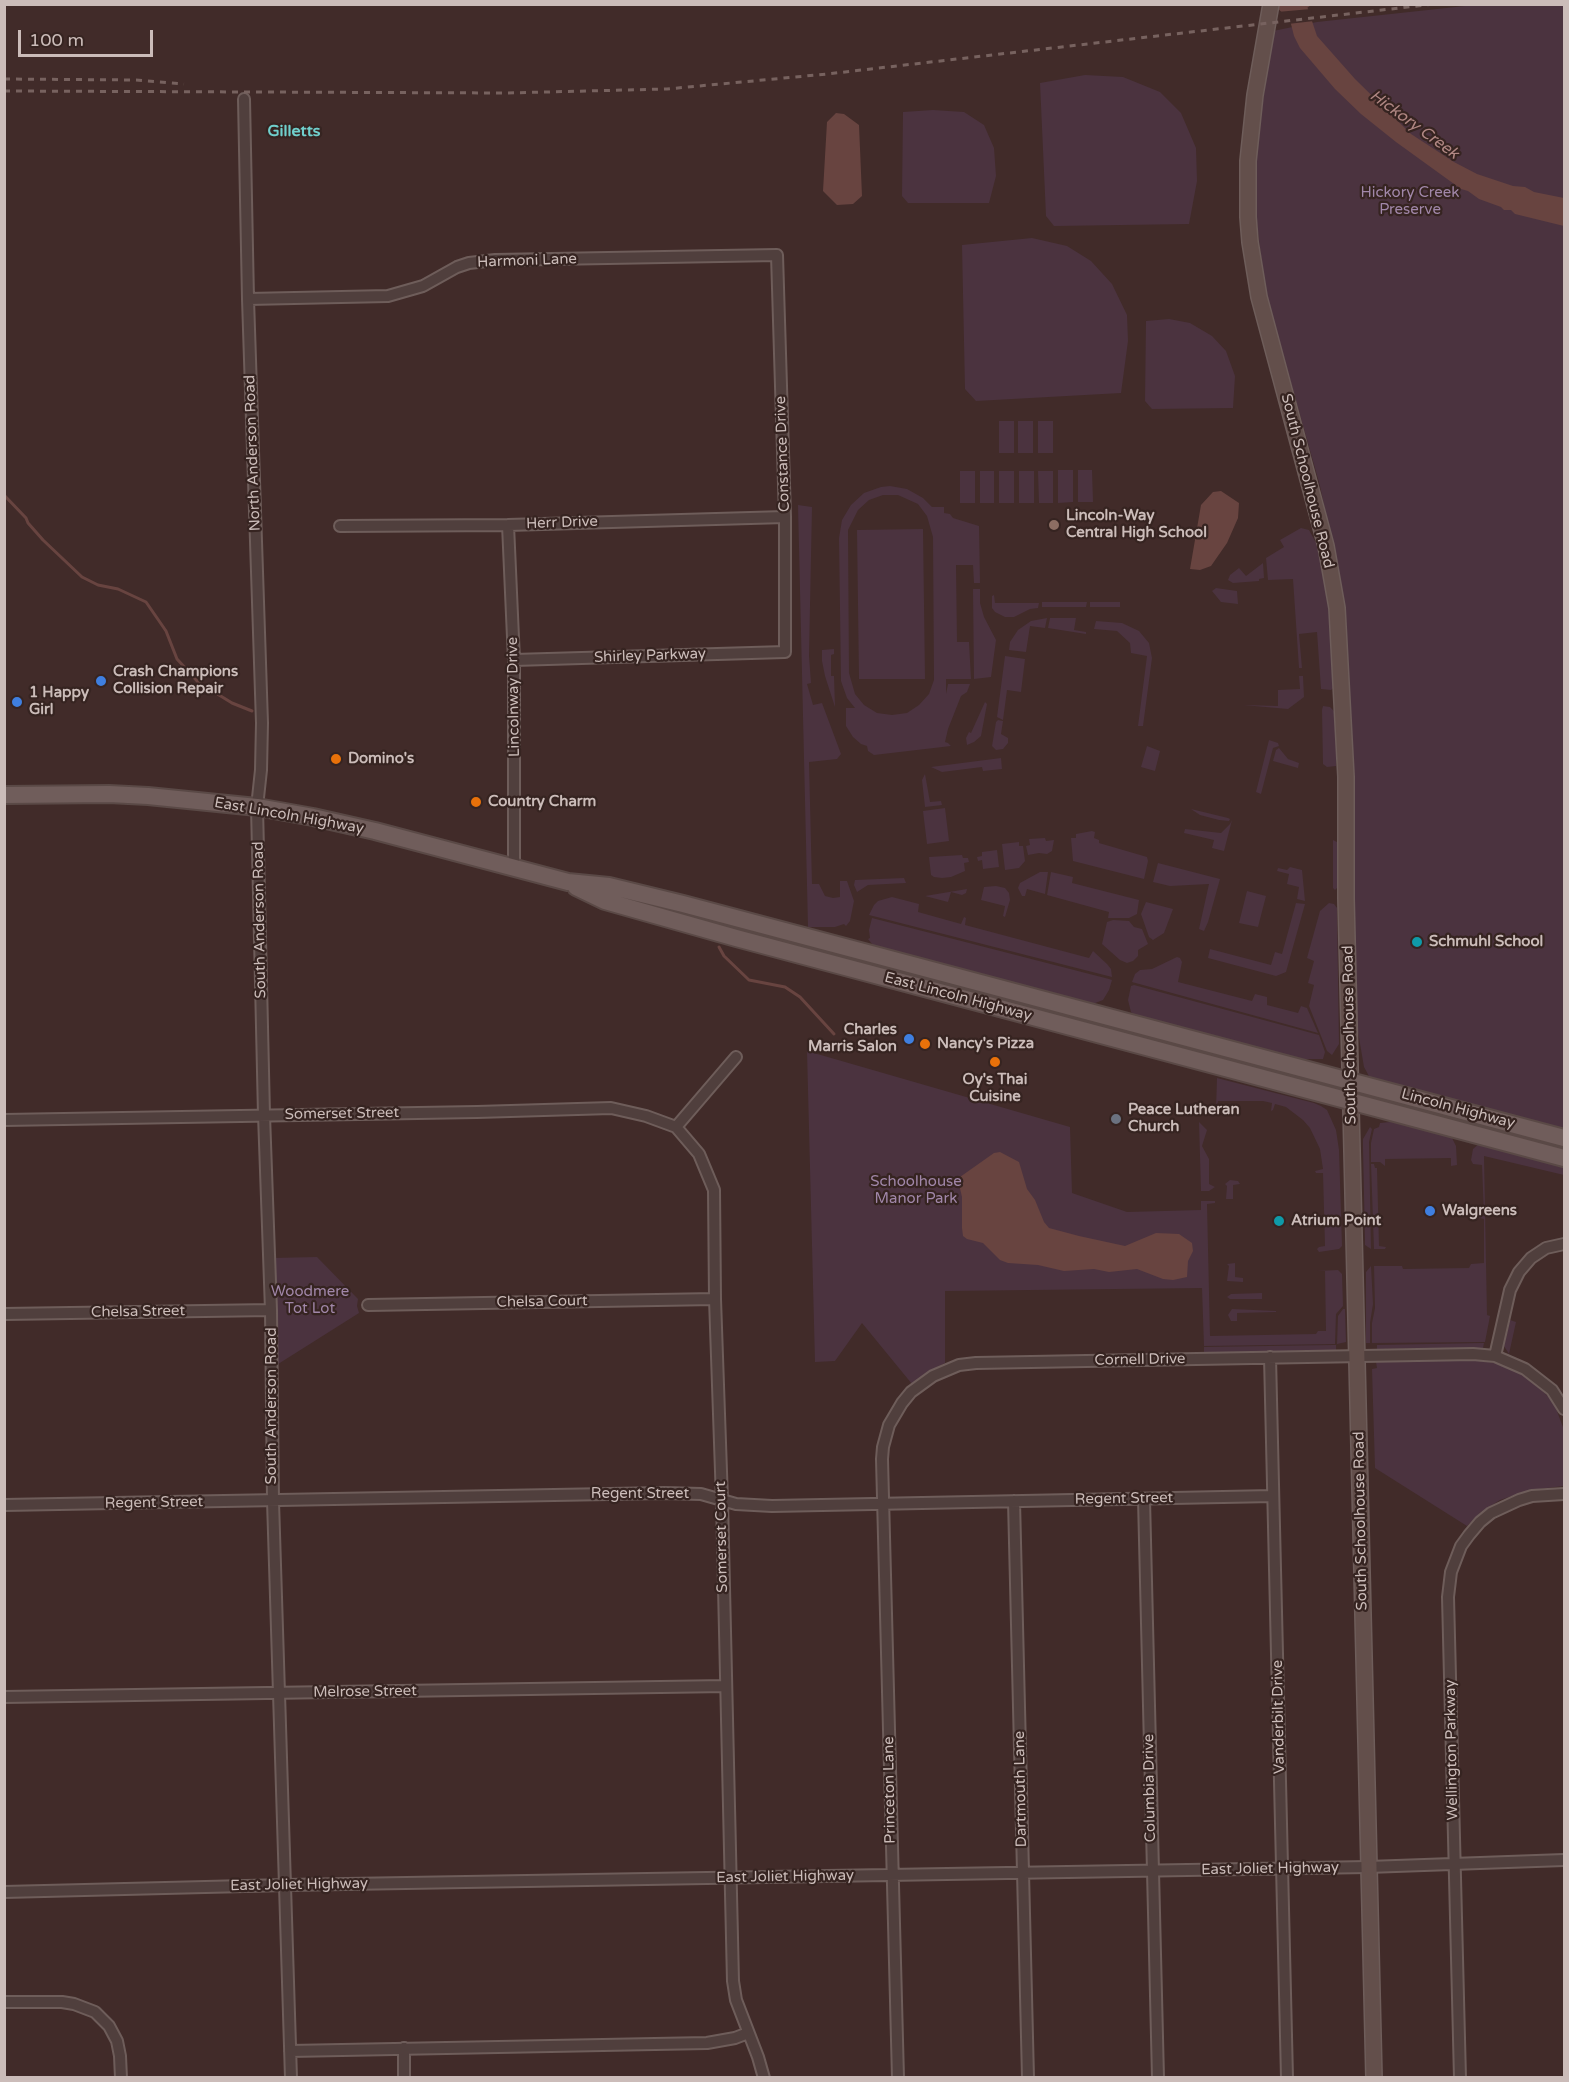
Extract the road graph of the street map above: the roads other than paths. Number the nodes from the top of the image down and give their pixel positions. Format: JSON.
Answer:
{"nodes":[{"id":1,"x":1270,"y":4,"type":"edge"},
{"id":2,"x":244,"y":99,"type":"dead end"},
{"id":3,"x":777,"y":255,"type":"joint"},
{"id":4,"x":248,"y":299,"type":"junction"},
{"id":5,"x":784,"y":517,"type":"junction"},
{"id":6,"x":508,"y":525,"type":"junction"},
{"id":7,"x":340,"y":526,"type":"dead end"},
{"id":8,"x":784,"y":652,"type":"joint"},
{"id":9,"x":514,"y":660,"type":"junction"},
{"id":10,"x":4,"y":795,"type":"edge"},
{"id":11,"x":257,"y":807,"type":"junction"},
{"id":12,"x":514,"y":868,"type":"junction"},
{"id":13,"x":568,"y":882,"type":"junction"},
{"id":14,"x":736,"y":1057,"type":"dead end"},
{"id":15,"x":1352,"y":1081,"type":"junction"},
{"id":16,"x":1352,"y":1100,"type":"junction"},
{"id":17,"x":264,"y":1115,"type":"junction"},
{"id":18,"x":4,"y":1120,"type":"edge"},
{"id":19,"x":676,"y":1127,"type":"junction"},
{"id":20,"x":1564,"y":1137,"type":"edge"},
{"id":21,"x":1564,"y":1158,"type":"edge"},
{"id":22,"x":1564,"y":1245,"type":"edge"},
{"id":23,"x":715,"y":1299,"type":"junction"},
{"id":24,"x":368,"y":1305,"type":"dead end"},
{"id":25,"x":272,"y":1310,"type":"junction"},
{"id":26,"x":4,"y":1314,"type":"edge"},
{"id":27,"x":1358,"y":1356,"type":"junction"},
{"id":28,"x":1495,"y":1356,"type":"junction"},
{"id":29,"x":1270,"y":1358,"type":"junction"},
{"id":30,"x":1564,"y":1409,"type":"edge"},
{"id":31,"x":1564,"y":1494,"type":"edge"},
{"id":32,"x":1274,"y":1496,"type":"junction"},
{"id":33,"x":1144,"y":1499,"type":"junction"},
{"id":34,"x":722,"y":1500,"type":"junction"},
{"id":35,"x":273,"y":1501,"type":"junction"},
{"id":36,"x":1014,"y":1501,"type":"junction"},
{"id":37,"x":883,"y":1503,"type":"junction"},
{"id":38,"x":4,"y":1505,"type":"edge"},
{"id":39,"x":726,"y":1686,"type":"junction"},
{"id":40,"x":280,"y":1693,"type":"junction"},
{"id":41,"x":4,"y":1697,"type":"edge"},
{"id":42,"x":1564,"y":1860,"type":"edge"},
{"id":43,"x":1455,"y":1864,"type":"junction"},
{"id":44,"x":1368,"y":1867,"type":"junction"},
{"id":45,"x":1282,"y":1868,"type":"junction"},
{"id":46,"x":1152,"y":1870,"type":"junction"},
{"id":47,"x":1023,"y":1873,"type":"junction"},
{"id":48,"x":892,"y":1876,"type":"junction"},
{"id":49,"x":731,"y":1878,"type":"junction"},
{"id":50,"x":286,"y":1885,"type":"junction"},
{"id":51,"x":4,"y":1892,"type":"edge"},
{"id":52,"x":4,"y":2002,"type":"edge"},
{"id":53,"x":748,"y":2032,"type":"junction"},
{"id":54,"x":404,"y":2048,"type":"junction"},
{"id":55,"x":290,"y":2051,"type":"junction"},
{"id":56,"x":121,"y":2078,"type":"edge"},
{"id":57,"x":291,"y":2078,"type":"edge"},
{"id":58,"x":404,"y":2078,"type":"edge"},
{"id":59,"x":764,"y":2078,"type":"edge"},
{"id":60,"x":898,"y":2078,"type":"edge"},
{"id":61,"x":1028,"y":2078,"type":"edge"},
{"id":62,"x":1158,"y":2078,"type":"edge"},
{"id":63,"x":1287,"y":2078,"type":"edge"},
{"id":64,"x":1374,"y":2078,"type":"edge"},
{"id":65,"x":1460,"y":2078,"type":"edge"}],
"edges":[{"from":1,"to":15,"type":"street","name":"South Schoolhouse Road"},
{"from":2,"to":4,"type":"street","name":"North Anderson Road"},
{"from":3,"to":4,"type":"street","name":"Harmoni Lane"},
{"from":3,"to":5,"type":"street","name":"Constance Drive"},
{"from":4,"to":11,"type":"street","name":"North Anderson Road"},
{"from":5,"to":6,"type":"street","name":"Herr Drive"},
{"from":5,"to":8,"type":"street","name":"Constance Drive"},
{"from":6,"to":7,"type":"street","name":"Herr Drive"},
{"from":6,"to":9,"type":"street","name":"Lincolnway Drive"},
{"from":8,"to":9,"type":"street","name":"Shirley Parkway"},
{"from":9,"to":12,"type":"street","name":"Lincolnway Drive"},
{"from":10,"to":11,"type":"main road","name":"East Lincoln Highway"},
{"from":11,"to":12,"type":"main road","name":"East Lincoln Highway"},
{"from":11,"to":17,"type":"street","name":"South Anderson Road"},
{"from":12,"to":13,"type":"main road","name":"East Lincoln Highway"},
{"from":13,"to":15,"type":"main road","name":"East Lincoln Highway"},
{"from":13,"to":16,"type":"main road","name":"East Lincoln Highway"},
{"from":14,"to":19,"type":"street"},
{"from":15,"to":16,"type":"street","name":"South Schoolhouse Road"},
{"from":15,"to":20,"type":"main road","name":"Lincoln Highway"},
{"from":16,"to":21,"type":"main road","name":"Lincoln Highway"},
{"from":16,"to":27,"type":"street","name":"South Schoolhouse Road"},
{"from":17,"to":18,"type":"street","name":"Somerset Street"},
{"from":17,"to":19,"type":"street","name":"Somerset Street"},
{"from":17,"to":25,"type":"street","name":"South Anderson Road"},
{"from":19,"to":23,"type":"street","name":"Somerset Court"},
{"from":22,"to":28,"type":"street"},
{"from":23,"to":24,"type":"street","name":"Chelsa Court"},
{"from":23,"to":34,"type":"street","name":"Somerset Court"},
{"from":25,"to":26,"type":"street","name":"Chelsa Street"},
{"from":25,"to":35,"type":"street","name":"South Anderson Road"},
{"from":27,"to":28,"type":"street","name":"Cornell Drive"},
{"from":27,"to":29,"type":"street","name":"Cornell Drive"},
{"from":27,"to":44,"type":"street","name":"South Schoolhouse Road"},
{"from":28,"to":30,"type":"street"},
{"from":29,"to":32,"type":"street","name":"Vanderbilt Drive"},
{"from":29,"to":37,"type":"street","name":"Cornell Drive"},
{"from":31,"to":43,"type":"street","name":"Wellington Parkway"},
{"from":32,"to":33,"type":"street","name":"Regent Street"},
{"from":32,"to":45,"type":"street","name":"Vanderbilt Drive"},
{"from":33,"to":36,"type":"street","name":"Regent Street"},
{"from":33,"to":46,"type":"street","name":"Columbia Drive"},
{"from":34,"to":35,"type":"street","name":"Regent Street"},
{"from":34,"to":37,"type":"street","name":"Regent Street"},
{"from":34,"to":39,"type":"street","name":"Somerset Court"},
{"from":35,"to":38,"type":"street","name":"Regent Street"},
{"from":35,"to":40,"type":"street","name":"South Anderson Road"},
{"from":36,"to":37,"type":"street","name":"Regent Street"},
{"from":36,"to":47,"type":"street","name":"Dartmouth Lane"},
{"from":37,"to":48,"type":"street","name":"Princeton Lane"},
{"from":39,"to":40,"type":"street","name":"Melrose Street"},
{"from":39,"to":49,"type":"street","name":"Somerset Court"},
{"from":40,"to":41,"type":"street","name":"Melrose Street"},
{"from":40,"to":50,"type":"street","name":"South Anderson Road"},
{"from":42,"to":43,"type":"street","name":"East Joliet Highway"},
{"from":43,"to":44,"type":"street","name":"East Joliet Highway"},
{"from":43,"to":65,"type":"street","name":"Wellington Parkway"},
{"from":44,"to":45,"type":"street","name":"East Joliet Highway"},
{"from":44,"to":64,"type":"street","name":"South Schoolhouse Road"},
{"from":45,"to":46,"type":"street","name":"East Joliet Highway"},
{"from":45,"to":63,"type":"street","name":"Vanderbilt Drive"},
{"from":46,"to":47,"type":"street","name":"East Joliet Highway"},
{"from":46,"to":62,"type":"street","name":"Columbia Drive"},
{"from":47,"to":48,"type":"street","name":"East Joliet Highway"},
{"from":47,"to":61,"type":"street","name":"Dartmouth Lane"},
{"from":48,"to":49,"type":"street","name":"East Joliet Highway"},
{"from":48,"to":60,"type":"street","name":"Princeton Lane"},
{"from":49,"to":50,"type":"street","name":"East Joliet Highway"},
{"from":49,"to":53,"type":"street","name":"Somerset Court"},
{"from":50,"to":51,"type":"street","name":"East Joliet Highway"},
{"from":50,"to":55,"type":"street","name":"South Anderson Road"},
{"from":52,"to":56,"type":"street"},
{"from":53,"to":54,"type":"street"},
{"from":53,"to":59,"type":"street","name":"Somerset Court"},
{"from":54,"to":55,"type":"street"},
{"from":54,"to":58,"type":"street"},
{"from":55,"to":57,"type":"street","name":"South Anderson Road"}]}
